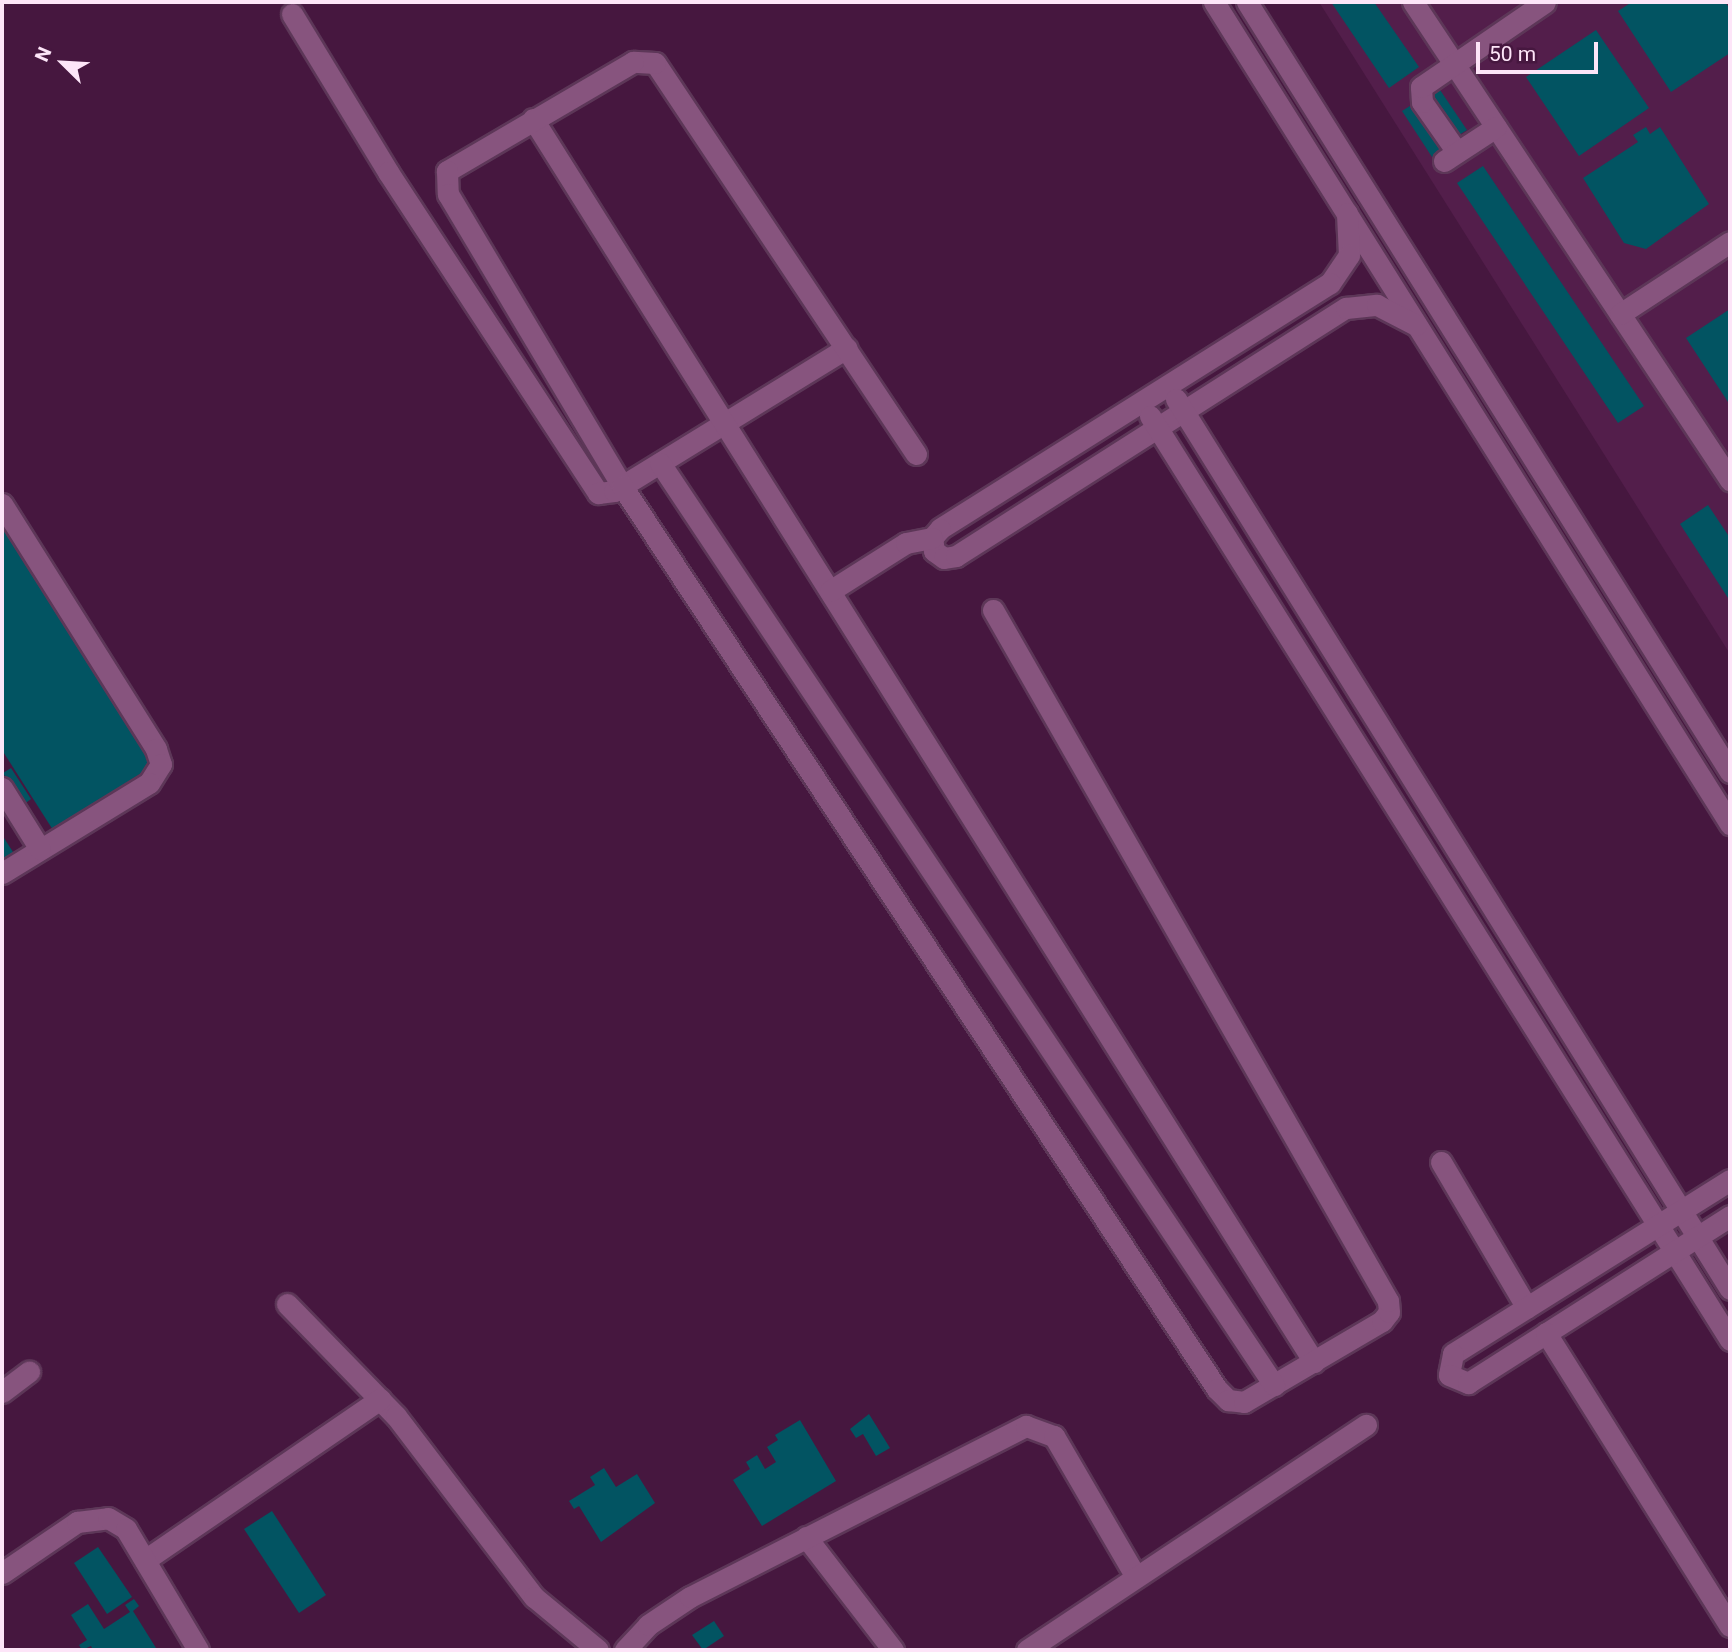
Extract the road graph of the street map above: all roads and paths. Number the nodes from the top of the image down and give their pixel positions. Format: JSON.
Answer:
{"nodes":[{"id":1,"x":1214,"y":2,"type":"edge"},
{"id":2,"x":1247,"y":2,"type":"edge"},
{"id":3,"x":1413,"y":2,"type":"edge"},
{"id":4,"x":1545,"y":2,"type":"edge"},
{"id":5,"x":292,"y":14,"type":"dead end"},
{"id":6,"x":1454,"y":63,"type":"junction"},
{"id":7,"x":533,"y":119,"type":"junction"},
{"id":8,"x":1496,"y":127,"type":"junction"},
{"id":9,"x":1348,"y":213,"type":"junction"},
{"id":10,"x":1392,"y":233,"type":"junction"},
{"id":11,"x":1730,"y":242,"type":"edge"},
{"id":12,"x":1367,"y":246,"type":"junction"},
{"id":13,"x":1620,"y":314,"type":"junction"},
{"id":14,"x":1416,"y":325,"type":"junction"},
{"id":15,"x":846,"y":348,"type":"junction"},
{"id":16,"x":1168,"y":385,"type":"junction"},
{"id":17,"x":1141,"y":402,"type":"junction"},
{"id":18,"x":1184,"y":411,"type":"junction"},
{"id":19,"x":724,"y":423,"type":"junction"},
{"id":20,"x":1157,"y":428,"type":"junction"},
{"id":21,"x":916,"y":454,"type":"dead end"},
{"id":22,"x":660,"y":463,"type":"junction"},
{"id":23,"x":1730,"y":480,"type":"edge"},
{"id":24,"x":622,"y":486,"type":"junction"},
{"id":25,"x":2,"y":505,"type":"edge"},
{"id":26,"x":932,"y":538,"type":"junction"},
{"id":27,"x":830,"y":591,"type":"junction"},
{"id":28,"x":993,"y":610,"type":"dead end"},
{"id":29,"x":1730,"y":772,"type":"edge"},
{"id":30,"x":2,"y":788,"type":"edge"},
{"id":31,"x":1730,"y":824,"type":"edge"},
{"id":32,"x":40,"y":849,"type":"junction"},
{"id":33,"x":2,"y":873,"type":"edge"},
{"id":34,"x":1441,"y":1163,"type":"dead end"},
{"id":35,"x":1730,"y":1180,"type":"edge"},
{"id":36,"x":1681,"y":1211,"type":"junction"},
{"id":37,"x":1730,"y":1216,"type":"edge"},
{"id":38,"x":1659,"y":1225,"type":"junction"},
{"id":39,"x":1697,"y":1237,"type":"junction"},
{"id":40,"x":1675,"y":1251,"type":"junction"},
{"id":41,"x":1730,"y":1289,"type":"edge"},
{"id":42,"x":287,"y":1304,"type":"dead end"},
{"id":43,"x":1527,"y":1308,"type":"junction"},
{"id":44,"x":1546,"y":1333,"type":"junction"},
{"id":45,"x":1730,"y":1340,"type":"edge"},
{"id":46,"x":1314,"y":1362,"type":"junction"},
{"id":47,"x":29,"y":1372,"type":"dead end"},
{"id":48,"x":1273,"y":1385,"type":"junction"},
{"id":49,"x":2,"y":1392,"type":"edge"},
{"id":50,"x":380,"y":1399,"type":"junction"},
{"id":51,"x":1366,"y":1425,"type":"dead end"},
{"id":52,"x":806,"y":1537,"type":"junction"},
{"id":53,"x":145,"y":1560,"type":"junction"},
{"id":54,"x":2,"y":1573,"type":"edge"},
{"id":55,"x":1136,"y":1577,"type":"junction"},
{"id":56,"x":1730,"y":1626,"type":"edge"},
{"id":57,"x":198,"y":1650,"type":"edge"},
{"id":58,"x":597,"y":1650,"type":"edge"},
{"id":59,"x":625,"y":1650,"type":"edge"},
{"id":60,"x":893,"y":1650,"type":"edge"},
{"id":61,"x":1027,"y":1650,"type":"edge"}],
"edges":[{"from":1,"to":9,"type":"street"},
{"from":2,"to":10,"type":"street"},
{"from":3,"to":6,"type":"street"},
{"from":4,"to":6,"type":"street"},
{"from":5,"to":24,"type":"street"},
{"from":6,"to":8,"type":"street"},
{"from":6,"to":8,"type":"street"},
{"from":7,"to":15,"type":"street"},
{"from":7,"to":19,"type":"street"},
{"from":7,"to":24,"type":"street"},
{"from":8,"to":13,"type":"street"},
{"from":9,"to":12,"type":"street"},
{"from":9,"to":16,"type":"street"},
{"from":10,"to":12,"type":"street"},
{"from":10,"to":29,"type":"street"},
{"from":11,"to":13,"type":"street"},
{"from":12,"to":14,"type":"street"},
{"from":13,"to":23,"type":"street"},
{"from":14,"to":18,"type":"street"},
{"from":14,"to":31,"type":"street"},
{"from":15,"to":19,"type":"street"},
{"from":15,"to":21,"type":"street"},
{"from":16,"to":17,"type":"street"},
{"from":16,"to":18,"type":"street"},
{"from":17,"to":20,"type":"street"},
{"from":17,"to":26,"type":"street"},
{"from":18,"to":20,"type":"street"},
{"from":18,"to":36,"type":"street"},
{"from":19,"to":22,"type":"street"},
{"from":19,"to":27,"type":"street"},
{"from":20,"to":26,"type":"street"},
{"from":20,"to":38,"type":"street"},
{"from":22,"to":24,"type":"street"},
{"from":22,"to":48,"type":"street"},
{"from":24,"to":48,"type":"street"},
{"from":25,"to":32,"type":"street"},
{"from":26,"to":27,"type":"street"},
{"from":27,"to":46,"type":"street"},
{"from":28,"to":46,"type":"street"},
{"from":30,"to":32,"type":"street"},
{"from":32,"to":33,"type":"street"},
{"from":34,"to":43,"type":"street"},
{"from":35,"to":36,"type":"street"},
{"from":36,"to":38,"type":"street"},
{"from":36,"to":39,"type":"street"},
{"from":37,"to":39,"type":"street"},
{"from":38,"to":40,"type":"street"},
{"from":38,"to":43,"type":"street"},
{"from":39,"to":40,"type":"street"},
{"from":39,"to":41,"type":"street"},
{"from":40,"to":44,"type":"street"},
{"from":40,"to":45,"type":"street"},
{"from":42,"to":50,"type":"street"},
{"from":43,"to":44,"type":"street"},
{"from":44,"to":56,"type":"street"},
{"from":46,"to":48,"type":"street"},
{"from":47,"to":49,"type":"street"},
{"from":50,"to":53,"type":"street"},
{"from":50,"to":58,"type":"street"},
{"from":51,"to":55,"type":"street"},
{"from":52,"to":55,"type":"street"},
{"from":52,"to":59,"type":"street"},
{"from":52,"to":60,"type":"street"},
{"from":53,"to":54,"type":"street"},
{"from":53,"to":57,"type":"street"},
{"from":55,"to":61,"type":"street"}]}
